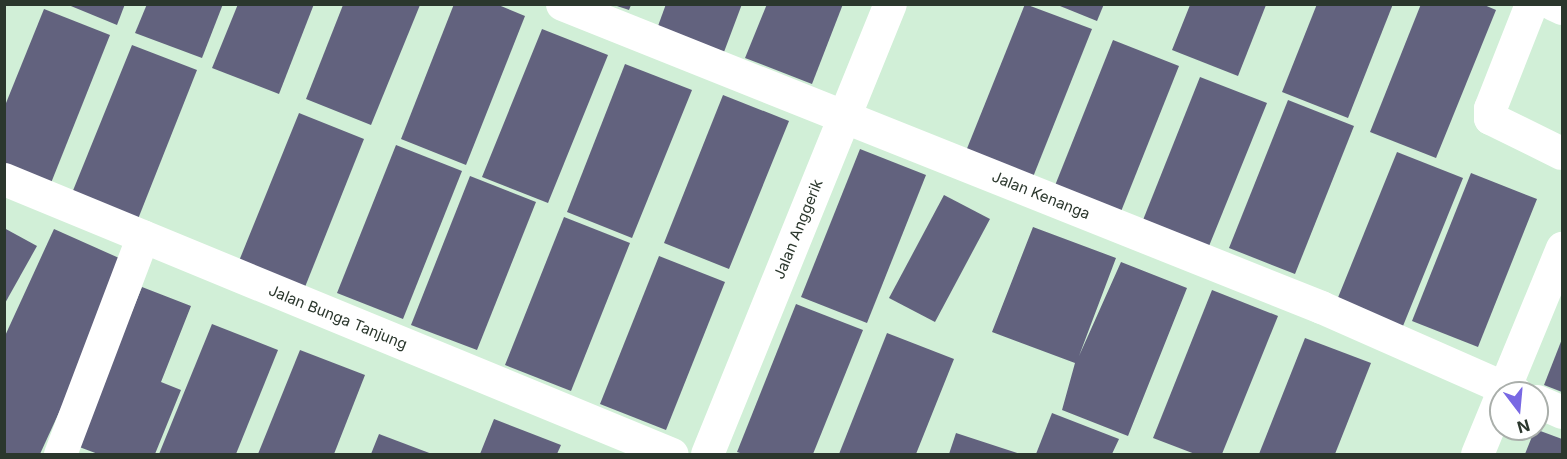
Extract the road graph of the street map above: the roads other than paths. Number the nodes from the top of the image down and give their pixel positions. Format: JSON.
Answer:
{"nodes":[{"id":1,"x":562,"y":4,"type":"edge"},
{"id":2,"x":890,"y":4,"type":"edge"},
{"id":3,"x":1531,"y":4,"type":"edge"},
{"id":4,"x":1553,"y":4,"type":"edge"},
{"id":5,"x":1563,"y":8,"type":"edge"},
{"id":6,"x":844,"y":117,"type":"junction"},
{"id":7,"x":1561,"y":153,"type":"dead end"},
{"id":8,"x":4,"y":179,"type":"edge"},
{"id":9,"x":143,"y":236,"type":"junction"},
{"id":10,"x":1563,"y":248,"type":"edge"},
{"id":11,"x":1489,"y":381,"type":"edge"},
{"id":12,"x":1512,"y":381,"type":"edge"},
{"id":13,"x":1549,"y":406,"type":"edge"},
{"id":14,"x":1563,"y":412,"type":"edge"},
{"id":15,"x":1489,"y":430,"type":"edge"},
{"id":16,"x":60,"y":454,"type":"edge"},
{"id":17,"x":672,"y":454,"type":"edge"},
{"id":18,"x":707,"y":454,"type":"edge"},
{"id":19,"x":1477,"y":454,"type":"edge"}],
"edges":[{"from":1,"to":6,"type":"street","name":"Jalan Kenanga"},
{"from":2,"to":6,"type":"street","name":"Jalan Anggerik"},
{"from":3,"to":7,"type":"street"},
{"from":4,"to":5,"type":"street"},
{"from":6,"to":11,"type":"street","name":"Jalan Kenanga"},
{"from":6,"to":18,"type":"street","name":"Jalan Anggerik"},
{"from":8,"to":9,"type":"street","name":"Jalan Bunga Tanjung"},
{"from":9,"to":16,"type":"street"},
{"from":9,"to":17,"type":"street","name":"Jalan Bunga Tanjung"},
{"from":10,"to":12,"type":"street"},
{"from":13,"to":14,"type":"street"},
{"from":15,"to":19,"type":"street"}]}
